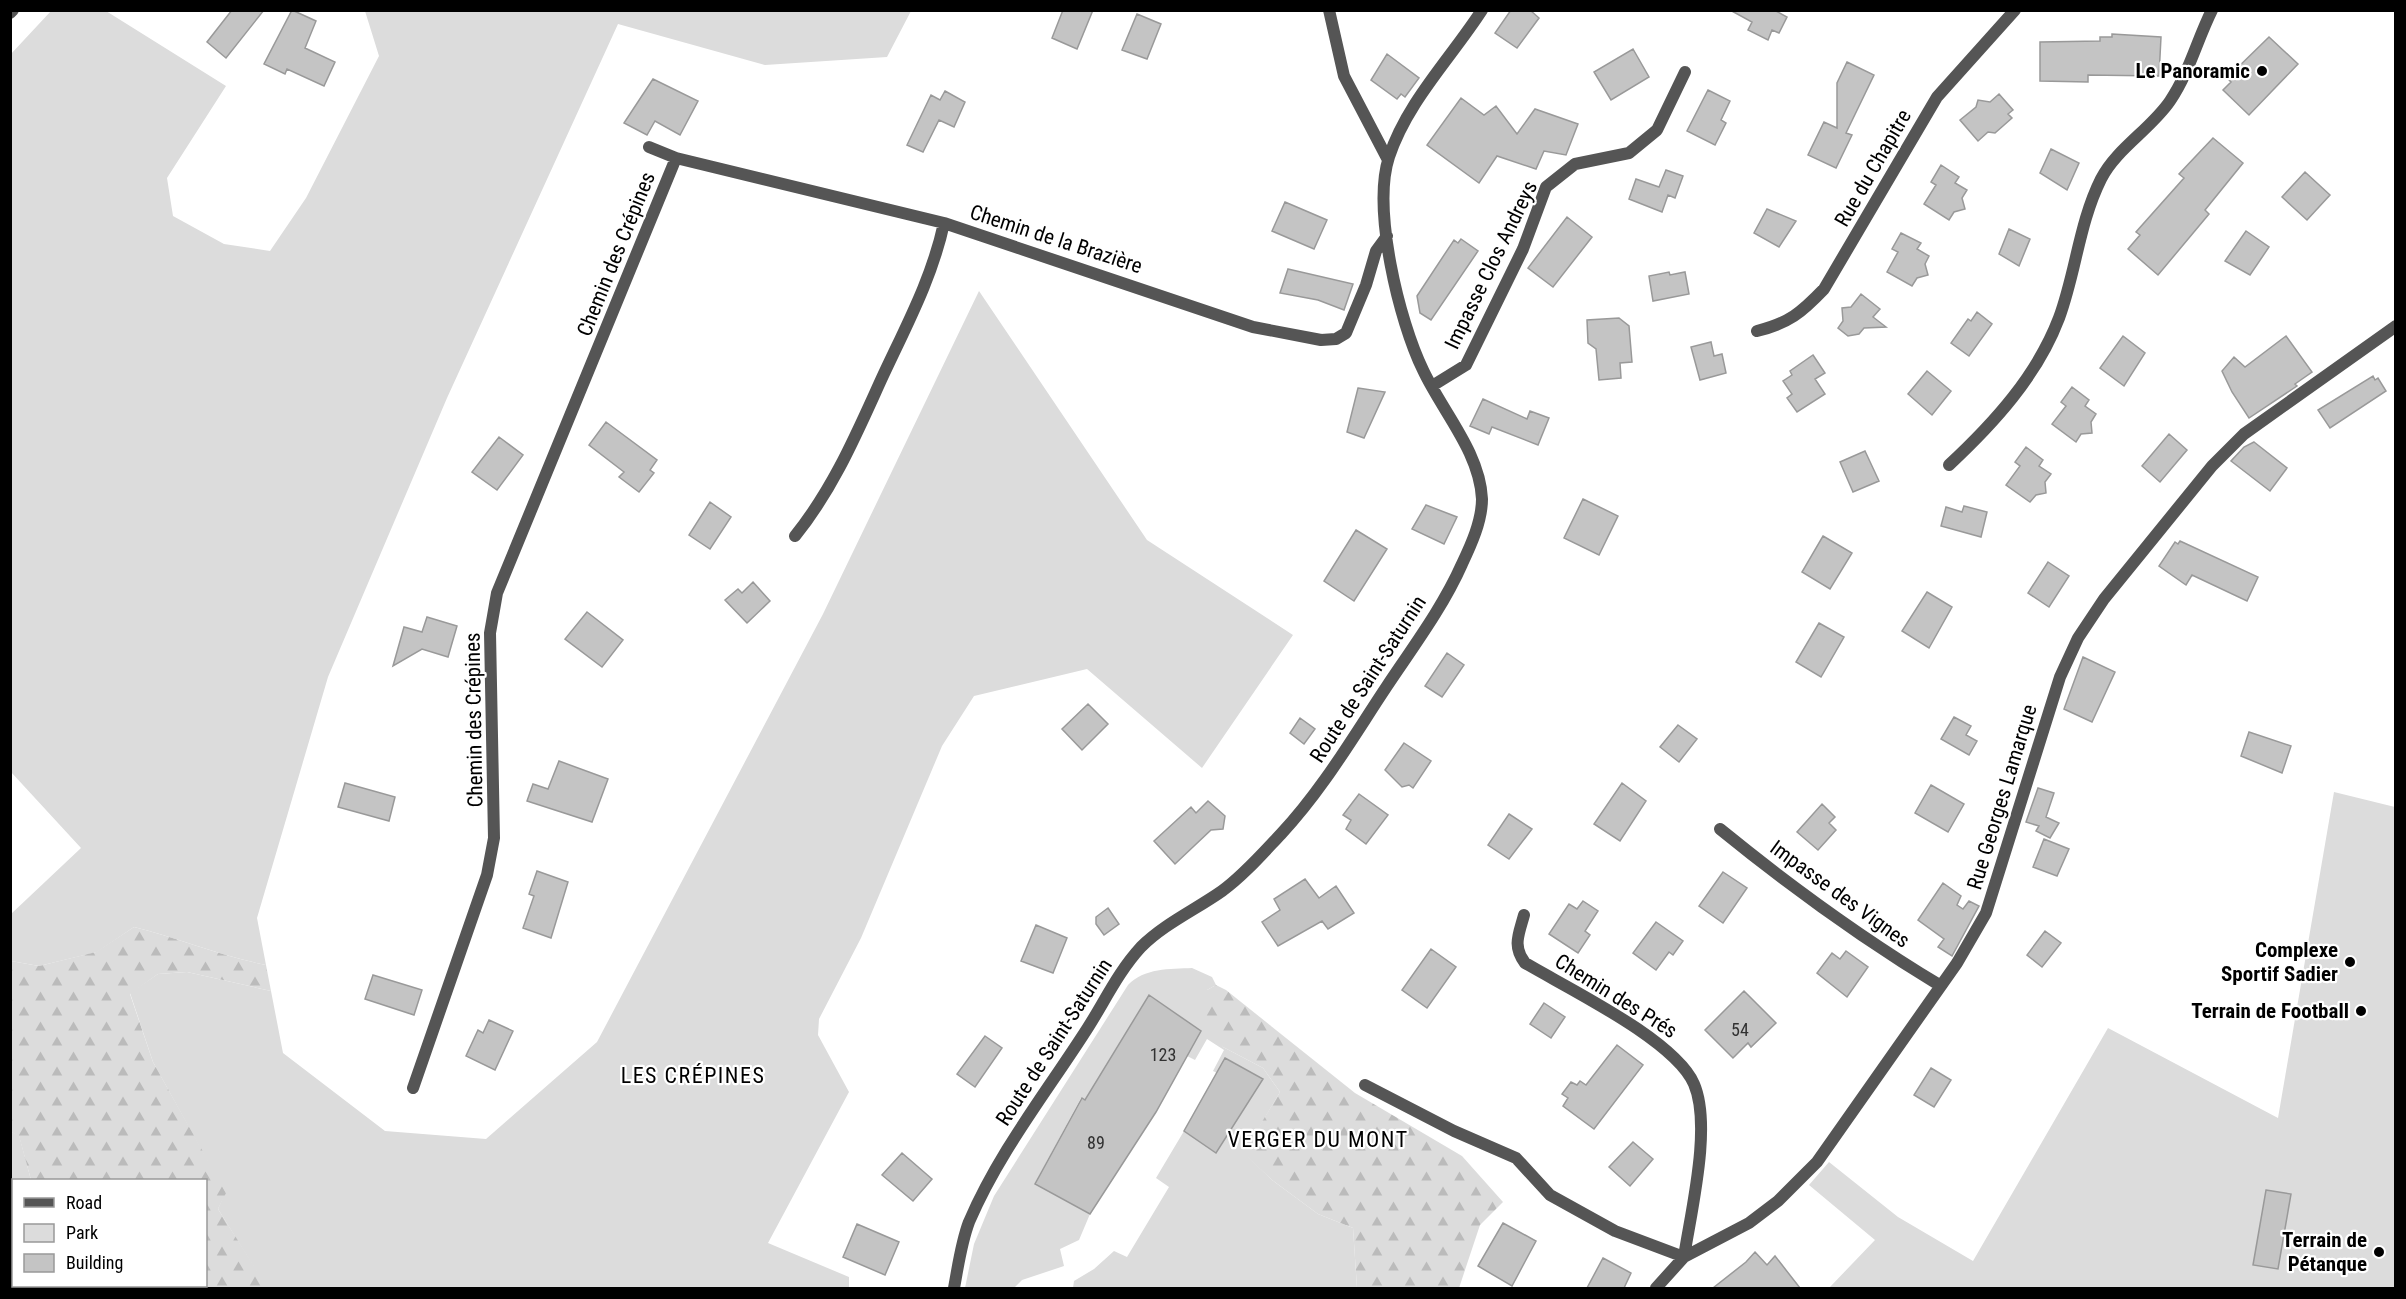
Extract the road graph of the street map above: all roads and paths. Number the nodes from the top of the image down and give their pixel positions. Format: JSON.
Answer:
{"nodes":[{"id":1,"x":1329,"y":10,"type":"edge"},
{"id":2,"x":1482,"y":10,"type":"edge"},
{"id":3,"x":2015,"y":10,"type":"edge"},
{"id":4,"x":2212,"y":10,"type":"edge"},
{"id":5,"x":1685,"y":72,"type":"dead end"},
{"id":6,"x":649,"y":147,"type":"dead end"},
{"id":7,"x":676,"y":158,"type":"junction"},
{"id":8,"x":1388,"y":160,"type":"junction"},
{"id":9,"x":944,"y":223,"type":"junction"},
{"id":10,"x":1387,"y":236,"type":"junction"},
{"id":11,"x":2396,"y":326,"type":"edge"},
{"id":12,"x":1757,"y":330,"type":"dead end"},
{"id":13,"x":1432,"y":386,"type":"junction"},
{"id":14,"x":1949,"y":465,"type":"dead end"},
{"id":15,"x":795,"y":536,"type":"dead end"},
{"id":16,"x":1720,"y":829,"type":"dead end"},
{"id":17,"x":1524,"y":915,"type":"dead end"},
{"id":18,"x":1941,"y":986,"type":"junction"},
{"id":19,"x":1365,"y":1085,"type":"dead end"},
{"id":20,"x":413,"y":1088,"type":"dead end"},
{"id":21,"x":1684,"y":1257,"type":"junction"},
{"id":22,"x":954,"y":1288,"type":"edge"},
{"id":23,"x":1656,"y":1288,"type":"edge"}],
"edges":[{"from":1,"to":8,"type":"street"},
{"from":2,"to":8,"type":"street","name":"Route de Saint-Saturnin"},
{"from":3,"to":12,"type":"street","name":"Rue du Chapitre"},
{"from":4,"to":14,"type":"street"},
{"from":5,"to":13,"type":"street","name":"Impasse Clos Andreys"},
{"from":6,"to":7,"type":"street","name":"Chemin de la Brazière"},
{"from":7,"to":9,"type":"street","name":"Chemin de la Brazière"},
{"from":7,"to":20,"type":"street","name":"Chemin des Crépines"},
{"from":8,"to":10,"type":"street","name":"Route de Saint-Saturnin"},
{"from":9,"to":10,"type":"street","name":"Chemin de la Brazière"},
{"from":9,"to":15,"type":"street"},
{"from":10,"to":13,"type":"street","name":"Route de Saint-Saturnin"},
{"from":11,"to":18,"type":"street","name":"Rue Georges Lamarque"},
{"from":13,"to":22,"type":"street","name":"Route de Saint-Saturnin"},
{"from":16,"to":18,"type":"street","name":"Impasse des Vignes"},
{"from":17,"to":21,"type":"street","name":"Chemin des Prés"},
{"from":18,"to":21,"type":"street","name":"Rue Georges Lamarque"},
{"from":19,"to":21,"type":"street"},
{"from":21,"to":23,"type":"street","name":"Rue Georges Lamarque"}]}
